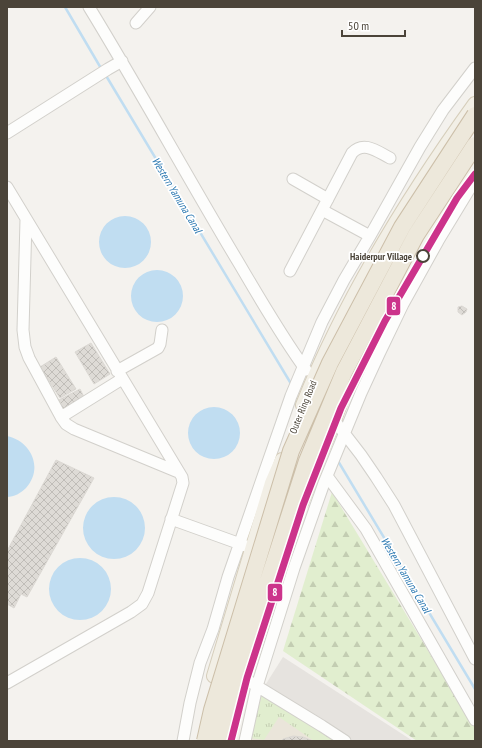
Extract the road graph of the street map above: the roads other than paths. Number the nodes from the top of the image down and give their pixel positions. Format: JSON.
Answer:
{"nodes":[{"id":1,"x":89,"y":7,"type":"edge"},
{"id":2,"x":150,"y":7,"type":"edge"},
{"id":3,"x":136,"y":23,"type":"dead end"},
{"id":4,"x":122,"y":61,"type":"junction"},
{"id":5,"x":475,"y":68,"type":"edge"},
{"id":6,"x":475,"y":104,"type":"edge"},
{"id":7,"x":475,"y":115,"type":"edge"},
{"id":8,"x":7,"y":133,"type":"edge"},
{"id":9,"x":475,"y":145,"type":"edge"},
{"id":10,"x":390,"y":158,"type":"dead end"},
{"id":11,"x":475,"y":158,"type":"edge"},
{"id":12,"x":293,"y":179,"type":"dead end"},
{"id":13,"x":475,"y":180,"type":"edge"},
{"id":14,"x":419,"y":186,"type":"junction"},
{"id":15,"x":7,"y":187,"type":"edge"},
{"id":16,"x":328,"y":199,"type":"junction"},
{"id":17,"x":445,"y":202,"type":"junction"},
{"id":18,"x":322,"y":210,"type":"junction"},
{"id":19,"x":26,"y":219,"type":"junction"},
{"id":20,"x":370,"y":236,"type":"junction"},
{"id":21,"x":290,"y":271,"type":"dead end"},
{"id":22,"x":162,"y":330,"type":"dead end"},
{"id":23,"x":303,"y":366,"type":"junction"},
{"id":24,"x":120,"y":375,"type":"junction"},
{"id":25,"x":313,"y":381,"type":"junction"},
{"id":26,"x":61,"y":417,"type":"junction"},
{"id":27,"x":334,"y":420,"type":"junction"},
{"id":28,"x":345,"y":434,"type":"junction"},
{"id":29,"x":178,"y":472,"type":"junction"},
{"id":30,"x":327,"y":476,"type":"junction"},
{"id":31,"x":171,"y":519,"type":"junction"},
{"id":32,"x":239,"y":543,"type":"junction"},
{"id":33,"x":253,"y":548,"type":"junction"},
{"id":34,"x":475,"y":659,"type":"edge"},
{"id":35,"x":242,"y":677,"type":"junction"},
{"id":36,"x":7,"y":683,"type":"edge"},
{"id":37,"x":257,"y":686,"type":"junction"},
{"id":38,"x":475,"y":720,"type":"edge"},
{"id":39,"x":183,"y":741,"type":"edge"},
{"id":40,"x":199,"y":741,"type":"edge"},
{"id":41,"x":205,"y":741,"type":"edge"},
{"id":42,"x":220,"y":741,"type":"edge"},
{"id":43,"x":225,"y":741,"type":"edge"},
{"id":44,"x":244,"y":741,"type":"edge"},
{"id":45,"x":345,"y":741,"type":"edge"}],
"edges":[{"from":1,"to":4,"type":"street"},
{"from":2,"to":3,"type":"street"},
{"from":4,"to":8,"type":"street"},
{"from":4,"to":23,"type":"street"},
{"from":5,"to":20,"type":"street"},
{"from":6,"to":14,"type":"main road","name":"Outer Ring Road"},
{"from":7,"to":41,"type":"highway","name":"Outer Ring Road","bridge":true},
{"from":9,"to":42,"type":"highway","bridge":true},
{"from":10,"to":16,"type":"street"},
{"from":11,"to":17,"type":"main road"},
{"from":12,"to":16,"type":"street"},
{"from":13,"to":28,"type":"street"},
{"from":14,"to":17,"type":"main road"},
{"from":14,"to":25,"type":"main road","name":"Outer Ring Road"},
{"from":15,"to":19,"type":"street"},
{"from":16,"to":18,"type":"street"},
{"from":17,"to":27,"type":"main road"},
{"from":18,"to":20,"type":"street"},
{"from":18,"to":21,"type":"street"},
{"from":19,"to":24,"type":"street"},
{"from":19,"to":26,"type":"street"},
{"from":20,"to":23,"type":"street"},
{"from":22,"to":24,"type":"street"},
{"from":23,"to":25,"type":"street"},
{"from":23,"to":32,"type":"street"},
{"from":24,"to":26,"type":"street"},
{"from":24,"to":29,"type":"street"},
{"from":25,"to":33,"type":"main road","name":"Outer Ring Road"},
{"from":26,"to":29,"type":"street"},
{"from":27,"to":28,"type":"street"},
{"from":27,"to":35,"type":"main road"},
{"from":28,"to":30,"type":"street"},
{"from":28,"to":34,"type":"street"},
{"from":29,"to":31,"type":"street"},
{"from":30,"to":37,"type":"street"},
{"from":30,"to":38,"type":"street"},
{"from":31,"to":32,"type":"street"},
{"from":31,"to":36,"type":"street"},
{"from":32,"to":33,"type":"street"},
{"from":32,"to":39,"type":"street"},
{"from":33,"to":40,"type":"main road","name":"Outer Ring Road"},
{"from":35,"to":37,"type":"street"},
{"from":35,"to":43,"type":"main road"},
{"from":37,"to":44,"type":"street"},
{"from":37,"to":45,"type":"street"}]}
